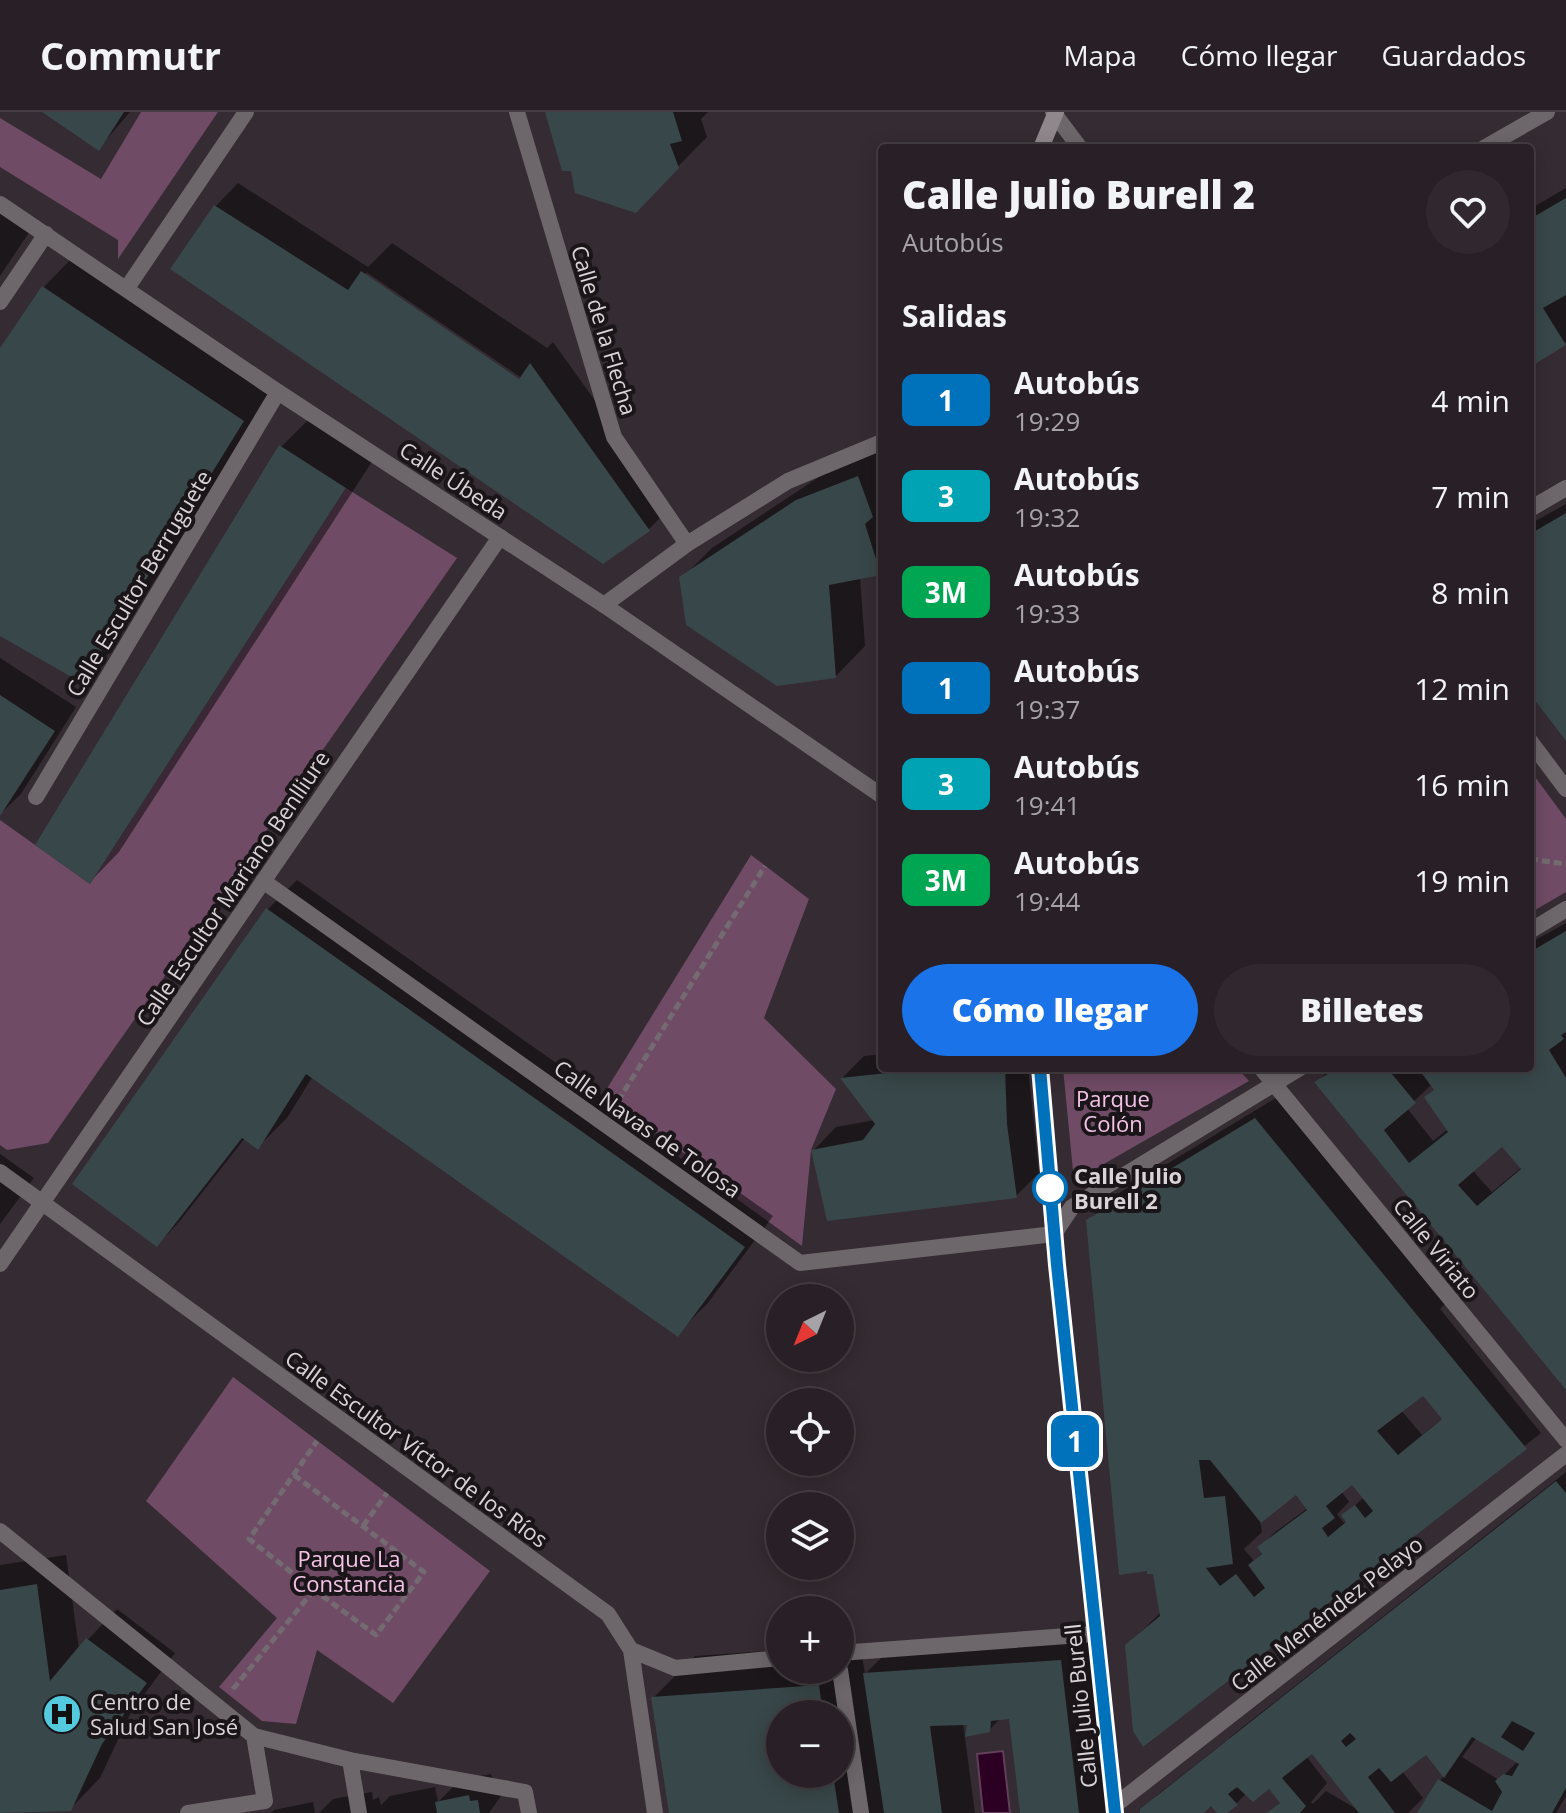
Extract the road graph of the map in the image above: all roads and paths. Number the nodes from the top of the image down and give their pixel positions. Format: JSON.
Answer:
{"nodes":[{"id":1,"x":246,"y":112,"type":"edge"},
{"id":2,"x":517,"y":112,"type":"edge"},
{"id":3,"x":1547,"y":112,"type":"edge"},
{"id":4,"x":1054,"y":113,"type":"edge"},
{"id":5,"x":1042,"y":144,"type":"edge"},
{"id":6,"x":1077,"y":144,"type":"edge"},
{"id":7,"x":1491,"y":144,"type":"edge"},
{"id":8,"x":0,"y":204,"type":"edge"},
{"id":9,"x":46,"y":234,"type":"junction"},
{"id":10,"x":127,"y":288,"type":"junction"},
{"id":11,"x":0,"y":302,"type":"edge"},
{"id":12,"x":278,"y":392,"type":"junction"},
{"id":13,"x":878,"y":444,"type":"edge"},
{"id":14,"x":1566,"y":488,"type":"edge"},
{"id":15,"x":1534,"y":507,"type":"edge"},
{"id":16,"x":500,"y":537,"type":"junction"},
{"id":17,"x":687,"y":544,"type":"junction"},
{"id":18,"x":604,"y":605,"type":"junction"},
{"id":19,"x":1534,"y":746,"type":"edge"},
{"id":20,"x":1566,"y":789,"type":"edge"},
{"id":21,"x":878,"y":793,"type":"edge"},
{"id":22,"x":36,"y":797,"type":"dead end"},
{"id":23,"x":1534,"y":860,"type":"edge"},
{"id":24,"x":1566,"y":864,"type":"edge"},
{"id":25,"x":765,"y":866,"type":"dead end"},
{"id":26,"x":263,"y":881,"type":"junction"},
{"id":27,"x":1566,"y":909,"type":"edge"},
{"id":28,"x":1534,"y":929,"type":"edge"},
{"id":29,"x":1040,"y":1072,"type":"edge"},
{"id":30,"x":1264,"y":1072,"type":"edge"},
{"id":31,"x":1293,"y":1072,"type":"edge"},
{"id":32,"x":1274,"y":1083,"type":"junction"},
{"id":33,"x":613,"y":1109,"type":"dead end"},
{"id":34,"x":0,"y":1172,"type":"edge"},
{"id":35,"x":43,"y":1202,"type":"junction"},
{"id":36,"x":1054,"y":1234,"type":"junction"},
{"id":37,"x":0,"y":1264,"type":"edge"},
{"id":38,"x":1566,"y":1440,"type":"edge"},
{"id":39,"x":317,"y":1441,"type":"dead end"},
{"id":40,"x":1566,"y":1454,"type":"edge"},
{"id":41,"x":294,"y":1475,"type":"junction"},
{"id":42,"x":387,"y":1493,"type":"dead end"},
{"id":43,"x":363,"y":1526,"type":"junction"},
{"id":44,"x":0,"y":1531,"type":"edge"},
{"id":45,"x":314,"y":1590,"type":"junction"},
{"id":46,"x":1094,"y":1634,"type":"junction"},
{"id":47,"x":631,"y":1650,"type":"junction"},
{"id":48,"x":854,"y":1652,"type":"edge"},
{"id":49,"x":766,"y":1659,"type":"edge"},
{"id":50,"x":842,"y":1684,"type":"edge"},
{"id":51,"x":229,"y":1694,"type":"dead end"},
{"id":52,"x":254,"y":1736,"type":"junction"},
{"id":53,"x":350,"y":1760,"type":"junction"},
{"id":54,"x":1114,"y":1810,"type":"edge"},
{"id":55,"x":188,"y":1813,"type":"edge"},
{"id":56,"x":359,"y":1813,"type":"edge"},
{"id":57,"x":529,"y":1813,"type":"edge"},
{"id":58,"x":655,"y":1813,"type":"edge"},
{"id":59,"x":861,"y":1813,"type":"edge"}],
"edges":[{"from":1,"to":10,"type":"street"},
{"from":2,"to":17,"type":"street","name":"Calle de la Flecha"},
{"from":3,"to":7,"type":"street"},
{"from":4,"to":5,"type":"main road"},
{"from":4,"to":6,"type":"street"},
{"from":8,"to":9,"type":"street","name":"Calle Úbeda"},
{"from":9,"to":10,"type":"street","name":"Calle Úbeda"},
{"from":9,"to":11,"type":"street"},
{"from":10,"to":12,"type":"street","name":"Calle Úbeda"},
{"from":12,"to":16,"type":"street","name":"Calle Úbeda"},
{"from":12,"to":22,"type":"street","name":"Calle Escultor Berruguete"},
{"from":13,"to":17,"type":"street"},
{"from":14,"to":15,"type":"street"},
{"from":16,"to":18,"type":"street","name":"Calle Úbeda"},
{"from":16,"to":26,"type":"street","name":"Calle Escultor Mariano Benlliure"},
{"from":17,"to":18,"type":"street"},
{"from":18,"to":21,"type":"street","name":"Calle Úbeda"},
{"from":19,"to":20,"type":"street"},
{"from":23,"to":24,"type":"path"},
{"from":25,"to":33,"type":"path"},
{"from":26,"to":35,"type":"street","name":"Calle Escultor Mariano Benlliure"},
{"from":26,"to":36,"type":"street","name":"Calle Navas de Tolosa"},
{"from":27,"to":28,"type":"street"},
{"from":29,"to":36,"type":"main road","name":"Calle Julio Burell"},
{"from":30,"to":32,"type":"street","name":"Calle Viriato"},
{"from":31,"to":32,"type":"street"},
{"from":32,"to":36,"type":"street"},
{"from":32,"to":38,"type":"street","name":"Calle Viriato"},
{"from":34,"to":35,"type":"street","name":"Calle Escultor Víctor de los Ríos"},
{"from":35,"to":37,"type":"street","name":"Calle Escultor Mariano Benlliure"},
{"from":35,"to":47,"type":"street","name":"Calle Escultor Víctor de los Ríos"},
{"from":36,"to":46,"type":"main road","name":"Calle Julio Burell"},
{"from":39,"to":41,"type":"path"},
{"from":40,"to":54,"type":"street","name":"Calle Menéndez Pelayo"},
{"from":41,"to":43,"type":"path"},
{"from":41,"to":45,"type":"path"},
{"from":42,"to":43,"type":"path"},
{"from":43,"to":45,"type":"path"},
{"from":44,"to":52,"type":"street"},
{"from":45,"to":51,"type":"path"},
{"from":46,"to":48,"type":"street"},
{"from":46,"to":54,"type":"main road","name":"Calle Julio Burell"},
{"from":47,"to":49,"type":"street"},
{"from":47,"to":58,"type":"street"},
{"from":50,"to":59,"type":"street"},
{"from":52,"to":53,"type":"street"},
{"from":52,"to":55,"type":"street"},
{"from":53,"to":56,"type":"street"},
{"from":53,"to":57,"type":"street"}]}
